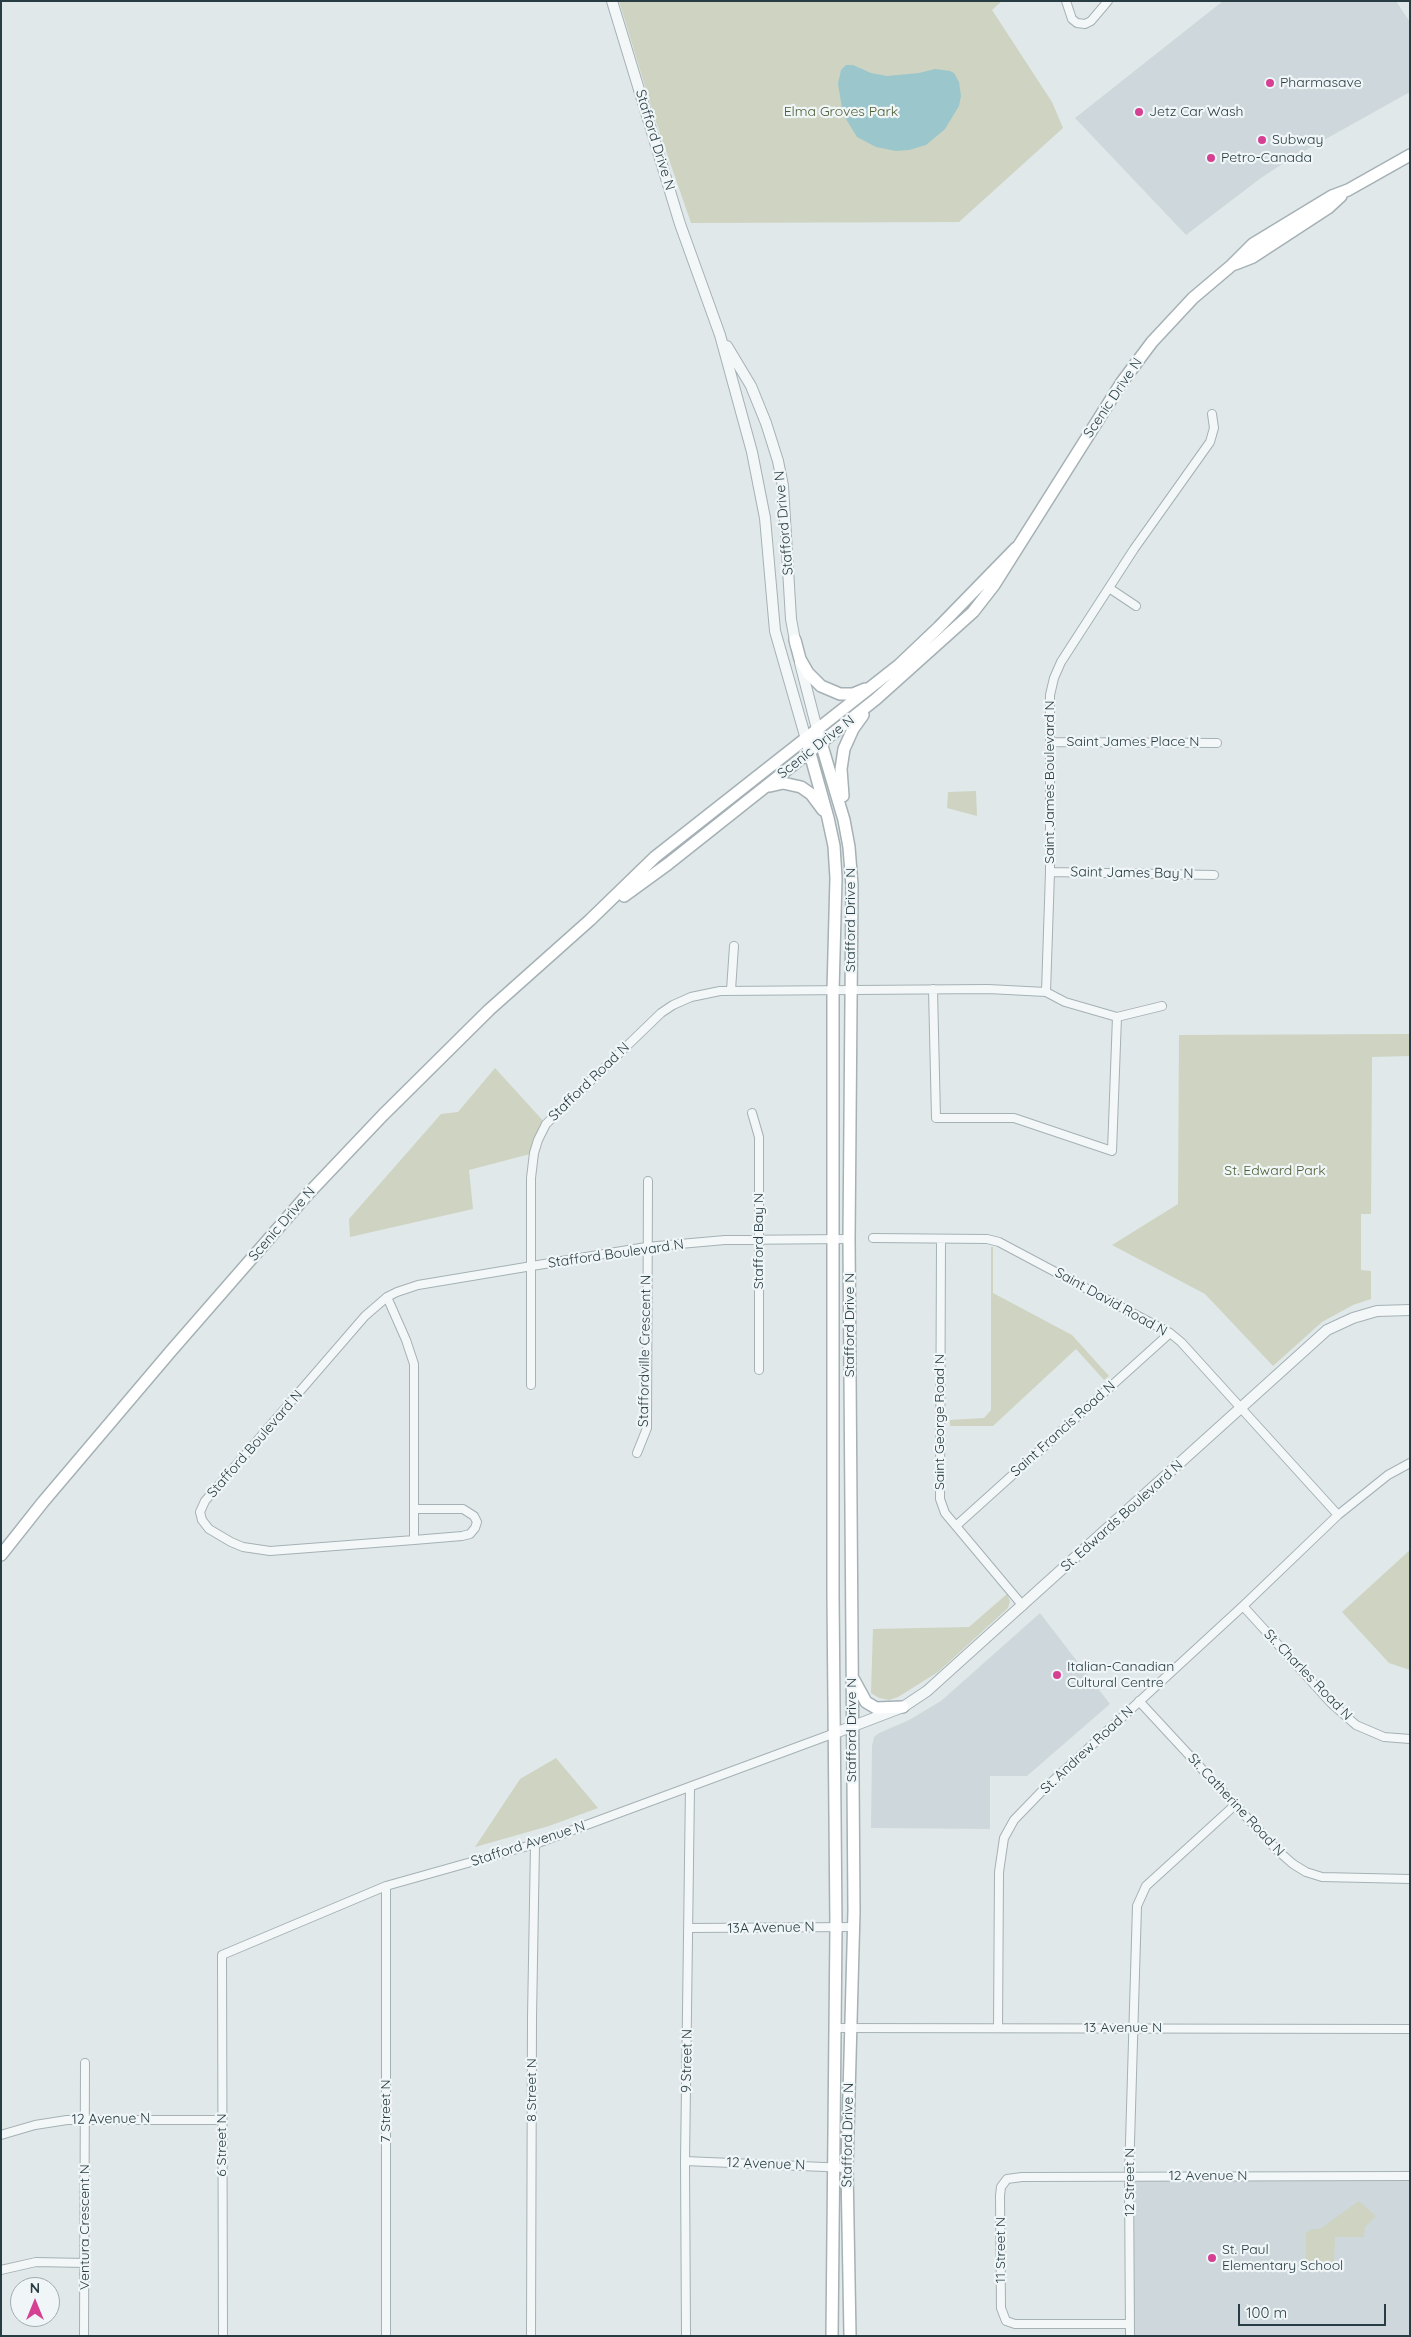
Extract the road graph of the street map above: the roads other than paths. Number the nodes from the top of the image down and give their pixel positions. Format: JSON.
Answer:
{"nodes":[{"id":1,"x":612,"y":1,"type":"edge"},
{"id":2,"x":1066,"y":1,"type":"edge"},
{"id":3,"x":1108,"y":1,"type":"edge"},
{"id":4,"x":1410,"y":155,"type":"edge"},
{"id":5,"x":720,"y":335,"type":"junction"},
{"id":6,"x":1212,"y":414,"type":"dead end"},
{"id":7,"x":1016,"y":548,"type":"junction"},
{"id":8,"x":1109,"y":588,"type":"junction"},
{"id":9,"x":1136,"y":606,"type":"dead end"},
{"id":10,"x":795,"y":640,"type":"junction"},
{"id":11,"x":873,"y":686,"type":"junction"},
{"id":12,"x":876,"y":700,"type":"junction"},
{"id":13,"x":817,"y":729,"type":"junction"},
{"id":14,"x":806,"y":739,"type":"junction"},
{"id":15,"x":1050,"y":742,"type":"junction"},
{"id":16,"x":821,"y":743,"type":"junction"},
{"id":17,"x":1216,"y":743,"type":"dead end"},
{"id":18,"x":810,"y":752,"type":"junction"},
{"id":19,"x":756,"y":794,"type":"junction"},
{"id":20,"x":828,"y":818,"type":"junction"},
{"id":21,"x":844,"y":820,"type":"junction"},
{"id":22,"x":1050,"y":872,"type":"junction"},
{"id":23,"x":1214,"y":875,"type":"dead end"},
{"id":24,"x":590,"y":920,"type":"junction"},
{"id":25,"x":734,"y":946,"type":"dead end"},
{"id":26,"x":851,"y":989,"type":"junction"},
{"id":27,"x":933,"y":989,"type":"junction"},
{"id":28,"x":732,"y":990,"type":"junction"},
{"id":29,"x":833,"y":991,"type":"junction"},
{"id":30,"x":1046,"y":992,"type":"junction"},
{"id":31,"x":1162,"y":1006,"type":"dead end"},
{"id":32,"x":1117,"y":1017,"type":"junction"},
{"id":33,"x":752,"y":1113,"type":"dead end"},
{"id":34,"x":648,"y":1181,"type":"dead end"},
{"id":35,"x":873,"y":1238,"type":"dead end"},
{"id":36,"x":759,"y":1239,"type":"junction"},
{"id":37,"x":833,"y":1239,"type":"junction"},
{"id":38,"x":849,"y":1239,"type":"junction"},
{"id":39,"x":941,"y":1239,"type":"junction"},
{"id":40,"x":646,"y":1247,"type":"junction"},
{"id":41,"x":531,"y":1266,"type":"junction"},
{"id":42,"x":387,"y":1297,"type":"junction"},
{"id":43,"x":1410,"y":1310,"type":"edge"},
{"id":44,"x":1170,"y":1333,"type":"junction"},
{"id":45,"x":759,"y":1370,"type":"dead end"},
{"id":46,"x":531,"y":1385,"type":"dead end"},
{"id":47,"x":1242,"y":1408,"type":"junction"},
{"id":48,"x":637,"y":1453,"type":"dead end"},
{"id":49,"x":1410,"y":1463,"type":"edge"},
{"id":50,"x":414,"y":1509,"type":"junction"},
{"id":51,"x":1338,"y":1515,"type":"junction"},
{"id":52,"x":957,"y":1525,"type":"junction"},
{"id":53,"x":414,"y":1540,"type":"junction"},
{"id":54,"x":1,"y":1555,"type":"edge"},
{"id":55,"x":1023,"y":1606,"type":"junction"},
{"id":56,"x":1243,"y":1606,"type":"junction"},
{"id":57,"x":852,"y":1675,"type":"junction"},
{"id":58,"x":1139,"y":1701,"type":"junction"},
{"id":59,"x":903,"y":1707,"type":"junction"},
{"id":60,"x":852,"y":1728,"type":"junction"},
{"id":61,"x":835,"y":1733,"type":"junction"},
{"id":62,"x":1410,"y":1739,"type":"edge"},
{"id":63,"x":690,"y":1787,"type":"junction"},
{"id":64,"x":1235,"y":1805,"type":"junction"},
{"id":65,"x":535,"y":1844,"type":"junction"},
{"id":66,"x":1410,"y":1880,"type":"edge"},
{"id":67,"x":386,"y":1886,"type":"junction"},
{"id":68,"x":854,"y":1926,"type":"junction"},
{"id":69,"x":836,"y":1927,"type":"junction"},
{"id":70,"x":689,"y":1928,"type":"junction"},
{"id":71,"x":222,"y":1955,"type":"joint"},
{"id":72,"x":835,"y":2028,"type":"junction"},
{"id":73,"x":998,"y":2028,"type":"junction"},
{"id":74,"x":1134,"y":2028,"type":"junction"},
{"id":75,"x":850,"y":2029,"type":"junction"},
{"id":76,"x":1410,"y":2030,"type":"edge"},
{"id":77,"x":85,"y":2063,"type":"dead end"},
{"id":78,"x":86,"y":2119,"type":"junction"},
{"id":79,"x":222,"y":2120,"type":"junction"},
{"id":80,"x":1,"y":2135,"type":"edge"},
{"id":81,"x":685,"y":2161,"type":"junction"},
{"id":82,"x":834,"y":2167,"type":"junction"},
{"id":83,"x":847,"y":2168,"type":"junction"},
{"id":84,"x":1129,"y":2176,"type":"junction"},
{"id":85,"x":1410,"y":2176,"type":"edge"},
{"id":86,"x":1007,"y":2180,"type":"joint"},
{"id":87,"x":85,"y":2262,"type":"junction"},
{"id":88,"x":1,"y":2270,"type":"edge"},
{"id":89,"x":1130,"y":2324,"type":"junction"},
{"id":90,"x":84,"y":2336,"type":"edge"},
{"id":91,"x":223,"y":2336,"type":"edge"},
{"id":92,"x":386,"y":2336,"type":"edge"},
{"id":93,"x":531,"y":2336,"type":"edge"},
{"id":94,"x":686,"y":2336,"type":"edge"},
{"id":95,"x":832,"y":2336,"type":"edge"},
{"id":96,"x":850,"y":2336,"type":"edge"},
{"id":97,"x":1130,"y":2336,"type":"edge"}],
"edges":[{"from":1,"to":5,"type":"street","name":"Stafford Drive N"},
{"from":2,"to":3,"type":"street"},
{"from":4,"to":7,"type":"main road","name":"Scenic Drive N"},
{"from":5,"to":10,"type":"street","name":"Stafford Drive N"},
{"from":5,"to":14,"type":"street","name":"Stafford Drive N"},
{"from":6,"to":8,"type":"street","name":"Saint James Boulevard N"},
{"from":7,"to":11,"type":"main road","name":"Scenic Drive N"},
{"from":7,"to":12,"type":"main road","name":"Scenic Drive N"},
{"from":8,"to":9,"type":"street"},
{"from":8,"to":15,"type":"street","name":"Saint James Boulevard N"},
{"from":10,"to":11,"type":"main road"},
{"from":10,"to":13,"type":"street","name":"Stafford Drive N"},
{"from":11,"to":13,"type":"main road","name":"Scenic Drive N"},
{"from":12,"to":16,"type":"main road","name":"Scenic Drive N"},
{"from":12,"to":21,"type":"main road"},
{"from":13,"to":14,"type":"main road","name":"Scenic Drive N"},
{"from":13,"to":16,"type":"main road","name":"Stafford Drive N"},
{"from":14,"to":18,"type":"main road","name":"Stafford Drive N"},
{"from":14,"to":24,"type":"main road","name":"Scenic Drive N"},
{"from":15,"to":17,"type":"street","name":"Saint James Place N"},
{"from":15,"to":22,"type":"street","name":"Saint James Boulevard N"},
{"from":16,"to":18,"type":"main road","name":"Scenic Drive N"},
{"from":16,"to":21,"type":"main road","name":"Stafford Drive N"},
{"from":18,"to":19,"type":"main road","name":"Scenic Drive N"},
{"from":18,"to":20,"type":"main road","name":"Stafford Drive N"},
{"from":19,"to":20,"type":"main road"},
{"from":19,"to":24,"type":"main road","name":"Scenic Drive N"},
{"from":20,"to":29,"type":"main road","name":"Stafford Drive N"},
{"from":21,"to":26,"type":"main road","name":"Stafford Drive N"},
{"from":22,"to":23,"type":"street","name":"Saint James Bay N"},
{"from":22,"to":30,"type":"street","name":"Saint James Boulevard N"},
{"from":24,"to":54,"type":"main road","name":"Scenic Drive N"},
{"from":25,"to":28,"type":"street"},
{"from":26,"to":27,"type":"street"},
{"from":26,"to":29,"type":"street","name":"Stafford Road N"},
{"from":26,"to":38,"type":"main road","name":"Stafford Drive N"},
{"from":27,"to":30,"type":"street"},
{"from":27,"to":32,"type":"street"},
{"from":28,"to":29,"type":"street","name":"Stafford Road N"},
{"from":28,"to":41,"type":"street","name":"Stafford Road N"},
{"from":29,"to":37,"type":"main road","name":"Stafford Drive N"},
{"from":30,"to":32,"type":"street"},
{"from":31,"to":32,"type":"street"},
{"from":33,"to":36,"type":"street","name":"Stafford Bay N"},
{"from":34,"to":40,"type":"street"},
{"from":35,"to":39,"type":"street","name":"Saint David Road N"},
{"from":36,"to":37,"type":"street","name":"Stafford Boulevard N"},
{"from":36,"to":40,"type":"street","name":"Stafford Boulevard N"},
{"from":36,"to":45,"type":"street","name":"Stafford Bay N"},
{"from":37,"to":38,"type":"street","name":"Stafford Boulevard N"},
{"from":37,"to":61,"type":"main road","name":"Stafford Drive N"},
{"from":38,"to":57,"type":"main road","name":"Stafford Drive N"},
{"from":39,"to":44,"type":"street","name":"Saint David Road N"},
{"from":39,"to":52,"type":"street","name":"Saint George Road N"},
{"from":40,"to":41,"type":"street","name":"Stafford Boulevard N"},
{"from":40,"to":48,"type":"street","name":"Staffordville Crescent N"},
{"from":41,"to":42,"type":"street","name":"Stafford Boulevard N"},
{"from":41,"to":46,"type":"street"},
{"from":42,"to":50,"type":"street"},
{"from":42,"to":53,"type":"street","name":"Stafford Boulevard N"},
{"from":43,"to":47,"type":"street","name":"St. Edwards Boulevard N"},
{"from":44,"to":47,"type":"street","name":"Saint David Road N"},
{"from":44,"to":52,"type":"street","name":"Saint Francis Road N"},
{"from":47,"to":51,"type":"street","name":"Saint David Road N"},
{"from":47,"to":55,"type":"street","name":"St. Edwards Boulevard N"},
{"from":49,"to":51,"type":"street","name":"St. Andrew Road N"},
{"from":50,"to":53,"type":"street"},
{"from":50,"to":53,"type":"street","name":"Stafford Boulevard N"},
{"from":51,"to":56,"type":"street","name":"St. Andrew Road N"},
{"from":52,"to":55,"type":"street","name":"Saint George Road N"},
{"from":55,"to":59,"type":"street","name":"St. Edwards Boulevard N"},
{"from":56,"to":58,"type":"street","name":"St. Andrew Road N"},
{"from":56,"to":62,"type":"street","name":"St. Charles Road N"},
{"from":57,"to":59,"type":"main road"},
{"from":57,"to":60,"type":"main road","name":"Stafford Drive N"},
{"from":58,"to":64,"type":"street","name":"St. Catherine Road N"},
{"from":58,"to":73,"type":"street","name":"St. Andrew Road N"},
{"from":59,"to":60,"type":"street","name":"St. Edwards Boulevard N"},
{"from":60,"to":61,"type":"street","name":"St. Edwards Boulevard N"},
{"from":60,"to":68,"type":"main road","name":"Stafford Drive N"},
{"from":61,"to":63,"type":"street","name":"Stafford Avenue N"},
{"from":61,"to":69,"type":"main road","name":"Stafford Drive N"},
{"from":63,"to":65,"type":"street","name":"Stafford Avenue N"},
{"from":63,"to":70,"type":"street","name":"9 Street N"},
{"from":64,"to":66,"type":"street","name":"St. Catherine Road N"},
{"from":64,"to":74,"type":"street","name":"12 Street N"},
{"from":65,"to":67,"type":"street","name":"Stafford Avenue N"},
{"from":65,"to":93,"type":"street","name":"8 Street N"},
{"from":67,"to":71,"type":"street","name":"Stafford Avenue N"},
{"from":67,"to":92,"type":"street","name":"7 Street N"},
{"from":68,"to":69,"type":"street","name":"13A Avenue N"},
{"from":68,"to":75,"type":"main road","name":"Stafford Drive N"},
{"from":69,"to":70,"type":"street","name":"13A Avenue N"},
{"from":69,"to":72,"type":"main road","name":"Stafford Drive N"},
{"from":70,"to":81,"type":"street","name":"9 Street N"},
{"from":71,"to":79,"type":"street","name":"6 Street N"},
{"from":72,"to":75,"type":"street","name":"13 Avenue N"},
{"from":72,"to":82,"type":"main road","name":"Stafford Drive N"},
{"from":73,"to":74,"type":"street","name":"13 Avenue N"},
{"from":73,"to":75,"type":"street","name":"13 Avenue N"},
{"from":74,"to":76,"type":"street","name":"13 Avenue N"},
{"from":74,"to":84,"type":"street","name":"12 Street N"},
{"from":75,"to":83,"type":"main road","name":"Stafford Drive N"},
{"from":77,"to":78,"type":"street","name":"Ventura Crescent N"},
{"from":78,"to":79,"type":"street","name":"12 Avenue N"},
{"from":78,"to":80,"type":"street","name":"12 Avenue N"},
{"from":78,"to":87,"type":"street","name":"Ventura Crescent N"},
{"from":79,"to":91,"type":"street","name":"6 Street N"},
{"from":81,"to":82,"type":"street","name":"12 Avenue N"},
{"from":81,"to":94,"type":"street","name":"9 Street N"},
{"from":82,"to":83,"type":"street","name":"12 Avenue N"},
{"from":82,"to":95,"type":"main road","name":"Stafford Drive N"},
{"from":83,"to":96,"type":"main road","name":"Stafford Drive N"},
{"from":84,"to":85,"type":"street","name":"12 Avenue N"},
{"from":84,"to":86,"type":"street","name":"12 Avenue N"},
{"from":84,"to":89,"type":"street","name":"12 Street N"},
{"from":86,"to":89,"type":"street","name":"11 Street N"},
{"from":87,"to":88,"type":"street"},
{"from":87,"to":90,"type":"street","name":"Ventura Crescent N"},
{"from":89,"to":97,"type":"street","name":"12 Street N"}]}
